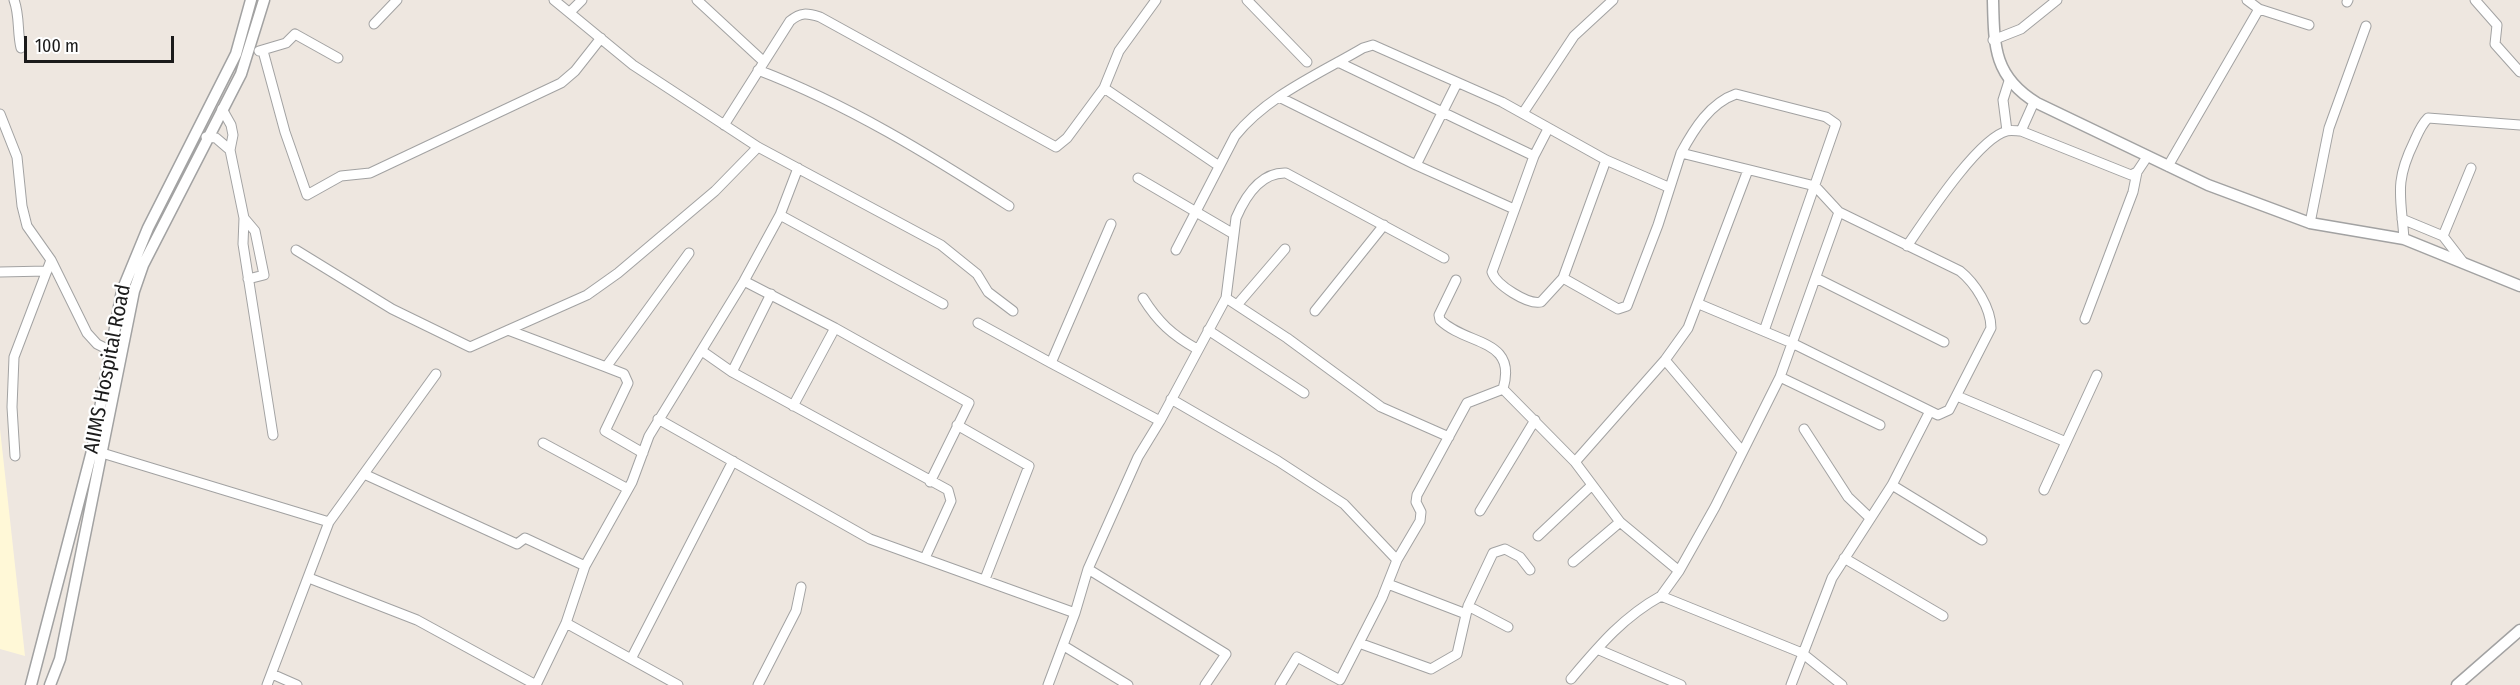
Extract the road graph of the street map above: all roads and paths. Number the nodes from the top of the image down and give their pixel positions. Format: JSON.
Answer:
{"nodes":[{"id":1,"x":14,"y":0,"type":"edge"},
{"id":2,"x":251,"y":0,"type":"edge"},
{"id":3,"x":264,"y":0,"type":"edge"},
{"id":4,"x":397,"y":0,"type":"edge"},
{"id":5,"x":554,"y":0,"type":"edge"},
{"id":6,"x":582,"y":0,"type":"edge"},
{"id":7,"x":697,"y":0,"type":"edge"},
{"id":8,"x":1156,"y":0,"type":"edge"},
{"id":9,"x":1247,"y":0,"type":"edge"},
{"id":10,"x":1613,"y":0,"type":"edge"},
{"id":11,"x":1993,"y":0,"type":"edge"},
{"id":12,"x":2057,"y":0,"type":"edge"},
{"id":13,"x":2247,"y":0,"type":"edge"},
{"id":14,"x":2475,"y":0,"type":"edge"},
{"id":15,"x":2259,"y":9,"type":"junction"},
{"id":16,"x":570,"y":12,"type":"junction"},
{"id":17,"x":374,"y":24,"type":"dead end"},
{"id":18,"x":2309,"y":25,"type":"dead end"},
{"id":19,"x":2366,"y":26,"type":"dead end"},
{"id":20,"x":601,"y":38,"type":"junction"},
{"id":21,"x":1994,"y":40,"type":"junction"},
{"id":22,"x":21,"y":48,"type":"dead end"},
{"id":23,"x":248,"y":51,"type":"junction"},
{"id":24,"x":263,"y":51,"type":"junction"},
{"id":25,"x":236,"y":54,"type":"junction"},
{"id":26,"x":338,"y":58,"type":"dead end"},
{"id":27,"x":763,"y":61,"type":"junction"},
{"id":28,"x":1307,"y":62,"type":"dead end"},
{"id":29,"x":1338,"y":62,"type":"junction"},
{"id":30,"x":758,"y":70,"type":"junction"},
{"id":31,"x":2520,"y":72,"type":"edge"},
{"id":32,"x":2009,"y":81,"type":"junction"},
{"id":33,"x":1457,"y":83,"type":"junction"},
{"id":34,"x":1104,"y":88,"type":"junction"},
{"id":35,"x":1279,"y":97,"type":"junction"},
{"id":36,"x":2034,"y":102,"type":"junction"},
{"id":37,"x":222,"y":109,"type":"junction"},
{"id":38,"x":1443,"y":112,"type":"junction"},
{"id":39,"x":1523,"y":113,"type":"junction"},
{"id":40,"x":0,"y":114,"type":"edge"},
{"id":41,"x":724,"y":125,"type":"junction"},
{"id":42,"x":2520,"y":125,"type":"edge"},
{"id":43,"x":1548,"y":129,"type":"junction"},
{"id":44,"x":2007,"y":131,"type":"junction"},
{"id":45,"x":2021,"y":131,"type":"junction"},
{"id":46,"x":206,"y":137,"type":"junction"},
{"id":47,"x":758,"y":147,"type":"junction"},
{"id":48,"x":230,"y":150,"type":"junction"},
{"id":49,"x":1681,"y":153,"type":"junction"},
{"id":50,"x":1534,"y":156,"type":"junction"},
{"id":51,"x":2147,"y":157,"type":"junction"},
{"id":52,"x":1606,"y":160,"type":"junction"},
{"id":53,"x":1416,"y":165,"type":"junction"},
{"id":54,"x":1219,"y":166,"type":"junction"},
{"id":55,"x":2168,"y":166,"type":"junction"},
{"id":56,"x":798,"y":168,"type":"junction"},
{"id":57,"x":2471,"y":168,"type":"dead end"},
{"id":58,"x":1748,"y":170,"type":"junction"},
{"id":59,"x":2138,"y":172,"type":"junction"},
{"id":60,"x":1138,"y":178,"type":"dead end"},
{"id":61,"x":1815,"y":186,"type":"junction"},
{"id":62,"x":1668,"y":187,"type":"junction"},
{"id":63,"x":1009,"y":206,"type":"dead end"},
{"id":64,"x":1514,"y":209,"type":"junction"},
{"id":65,"x":1195,"y":211,"type":"junction"},
{"id":66,"x":1839,"y":212,"type":"junction"},
{"id":67,"x":780,"y":215,"type":"junction"},
{"id":68,"x":244,"y":218,"type":"junction"},
{"id":69,"x":2402,"y":219,"type":"junction"},
{"id":70,"x":2310,"y":223,"type":"junction"},
{"id":71,"x":1111,"y":224,"type":"dead end"},
{"id":72,"x":1384,"y":225,"type":"junction"},
{"id":73,"x":1232,"y":233,"type":"junction"},
{"id":74,"x":2443,"y":236,"type":"junction"},
{"id":75,"x":2404,"y":239,"type":"junction"},
{"id":76,"x":1907,"y":246,"type":"junction"},
{"id":77,"x":1285,"y":249,"type":"dead end"},
{"id":78,"x":296,"y":250,"type":"dead end"},
{"id":79,"x":1176,"y":250,"type":"dead end"},
{"id":80,"x":689,"y":253,"type":"dead end"},
{"id":81,"x":1444,"y":258,"type":"dead end"},
{"id":82,"x":51,"y":260,"type":"junction"},
{"id":83,"x":2463,"y":262,"type":"junction"},
{"id":84,"x":47,"y":271,"type":"junction"},
{"id":85,"x":0,"y":272,"type":"edge"},
{"id":86,"x":1563,"y":278,"type":"junction"},
{"id":87,"x":1816,"y":278,"type":"junction"},
{"id":88,"x":248,"y":279,"type":"junction"},
{"id":89,"x":1456,"y":280,"type":"dead end"},
{"id":90,"x":744,"y":281,"type":"junction"},
{"id":91,"x":2520,"y":286,"type":"edge"},
{"id":92,"x":771,"y":294,"type":"junction"},
{"id":93,"x":1143,"y":298,"type":"dead end"},
{"id":94,"x":1226,"y":298,"type":"junction"},
{"id":95,"x":943,"y":304,"type":"dead end"},
{"id":96,"x":1698,"y":304,"type":"junction"},
{"id":97,"x":1237,"y":305,"type":"junction"},
{"id":98,"x":1013,"y":311,"type":"dead end"},
{"id":99,"x":1315,"y":311,"type":"dead end"},
{"id":100,"x":2085,"y":319,"type":"dead end"},
{"id":101,"x":978,"y":323,"type":"dead end"},
{"id":102,"x":836,"y":328,"type":"junction"},
{"id":103,"x":508,"y":330,"type":"junction"},
{"id":104,"x":1208,"y":330,"type":"junction"},
{"id":105,"x":1764,"y":331,"type":"junction"},
{"id":106,"x":1944,"y":342,"type":"dead end"},
{"id":107,"x":1792,"y":343,"type":"junction"},
{"id":108,"x":1197,"y":349,"type":"junction"},
{"id":109,"x":109,"y":350,"type":"junction"},
{"id":110,"x":702,"y":351,"type":"junction"},
{"id":111,"x":1665,"y":360,"type":"junction"},
{"id":112,"x":1051,"y":363,"type":"junction"},
{"id":113,"x":106,"y":367,"type":"junction"},
{"id":114,"x":606,"y":367,"type":"junction"},
{"id":115,"x":118,"y":369,"type":"junction"},
{"id":116,"x":732,"y":372,"type":"junction"},
{"id":117,"x":436,"y":374,"type":"dead end"},
{"id":118,"x":2097,"y":375,"type":"dead end"},
{"id":119,"x":1780,"y":377,"type":"junction"},
{"id":120,"x":1503,"y":388,"type":"junction"},
{"id":121,"x":1304,"y":393,"type":"dead end"},
{"id":122,"x":1958,"y":396,"type":"junction"},
{"id":123,"x":1171,"y":399,"type":"junction"},
{"id":124,"x":793,"y":406,"type":"junction"},
{"id":125,"x":1930,"y":411,"type":"junction"},
{"id":126,"x":658,"y":419,"type":"junction"},
{"id":127,"x":1535,"y":420,"type":"junction"},
{"id":128,"x":1160,"y":421,"type":"junction"},
{"id":129,"x":957,"y":425,"type":"junction"},
{"id":130,"x":1880,"y":425,"type":"dead end"},
{"id":131,"x":1804,"y":429,"type":"dead end"},
{"id":132,"x":273,"y":435,"type":"dead end"},
{"id":133,"x":1449,"y":437,"type":"junction"},
{"id":134,"x":2066,"y":442,"type":"junction"},
{"id":135,"x":543,"y":443,"type":"dead end"},
{"id":136,"x":1742,"y":451,"type":"junction"},
{"id":137,"x":102,"y":453,"type":"junction"},
{"id":138,"x":643,"y":453,"type":"junction"},
{"id":139,"x":15,"y":456,"type":"dead end"},
{"id":140,"x":732,"y":461,"type":"junction"},
{"id":141,"x":1575,"y":462,"type":"junction"},
{"id":142,"x":364,"y":474,"type":"junction"},
{"id":143,"x":930,"y":482,"type":"junction"},
{"id":144,"x":1892,"y":485,"type":"junction"},
{"id":145,"x":1591,"y":486,"type":"junction"},
{"id":146,"x":628,"y":489,"type":"junction"},
{"id":147,"x":2044,"y":490,"type":"dead end"},
{"id":148,"x":1480,"y":511,"type":"dead end"},
{"id":149,"x":1870,"y":518,"type":"junction"},
{"id":150,"x":329,"y":522,"type":"junction"},
{"id":151,"x":1620,"y":522,"type":"junction"},
{"id":152,"x":1538,"y":536,"type":"dead end"},
{"id":153,"x":1982,"y":540,"type":"dead end"},
{"id":154,"x":925,"y":558,"type":"junction"},
{"id":155,"x":1844,"y":558,"type":"junction"},
{"id":156,"x":1397,"y":560,"type":"junction"},
{"id":157,"x":1573,"y":562,"type":"dead end"},
{"id":158,"x":585,"y":566,"type":"junction"},
{"id":159,"x":1088,"y":569,"type":"junction"},
{"id":160,"x":1530,"y":570,"type":"dead end"},
{"id":161,"x":1679,"y":571,"type":"junction"},
{"id":162,"x":309,"y":578,"type":"junction"},
{"id":163,"x":985,"y":579,"type":"junction"},
{"id":164,"x":1388,"y":584,"type":"junction"},
{"id":165,"x":801,"y":587,"type":"dead end"},
{"id":166,"x":1661,"y":596,"type":"junction"},
{"id":167,"x":1467,"y":610,"type":"junction"},
{"id":168,"x":1075,"y":613,"type":"junction"},
{"id":169,"x":1943,"y":616,"type":"dead end"},
{"id":170,"x":566,"y":623,"type":"junction"},
{"id":171,"x":1508,"y":627,"type":"dead end"},
{"id":172,"x":2520,"y":630,"type":"edge"},
{"id":173,"x":1359,"y":643,"type":"junction"},
{"id":174,"x":1064,"y":646,"type":"junction"},
{"id":175,"x":1597,"y":649,"type":"junction"},
{"id":176,"x":1802,"y":653,"type":"junction"},
{"id":177,"x":631,"y":659,"type":"junction"},
{"id":178,"x":272,"y":674,"type":"junction"},
{"id":179,"x":1571,"y":679,"type":"dead end"},
{"id":180,"x":1338,"y":682,"type":"edge"},
{"id":181,"x":31,"y":685,"type":"edge"},
{"id":182,"x":50,"y":685,"type":"edge"},
{"id":183,"x":267,"y":685,"type":"edge"},
{"id":184,"x":297,"y":685,"type":"edge"},
{"id":185,"x":536,"y":685,"type":"edge"},
{"id":186,"x":678,"y":685,"type":"edge"},
{"id":187,"x":758,"y":685,"type":"edge"},
{"id":188,"x":1047,"y":685,"type":"edge"},
{"id":189,"x":1128,"y":685,"type":"edge"},
{"id":190,"x":1205,"y":685,"type":"edge"},
{"id":191,"x":1281,"y":685,"type":"edge"},
{"id":192,"x":1682,"y":685,"type":"edge"},
{"id":193,"x":1791,"y":685,"type":"edge"},
{"id":194,"x":1842,"y":685,"type":"edge"},
{"id":195,"x":2457,"y":685,"type":"edge"}],
"edges":[{"from":1,"to":22,"type":"street"},
{"from":2,"to":25,"type":"street","name":"AIIMS Hospital Road"},
{"from":3,"to":23,"type":"street","name":"AIIMS Hospital Road"},
{"from":4,"to":17,"type":"street"},
{"from":5,"to":16,"type":"street"},
{"from":6,"to":16,"type":"street"},
{"from":7,"to":27,"type":"street"},
{"from":8,"to":34,"type":"street"},
{"from":9,"to":28,"type":"street"},
{"from":10,"to":39,"type":"street"},
{"from":11,"to":21,"type":"street"},
{"from":12,"to":21,"type":"street"},
{"from":13,"to":15,"type":"street"},
{"from":14,"to":31,"type":"street"},
{"from":15,"to":18,"type":"street"},
{"from":15,"to":55,"type":"street"},
{"from":16,"to":20,"type":"street"},
{"from":19,"to":70,"type":"street"},
{"from":20,"to":24,"type":"street"},
{"from":20,"to":41,"type":"street"},
{"from":21,"to":32,"type":"street"},
{"from":23,"to":24,"type":"street"},
{"from":23,"to":25,"type":"street"},
{"from":23,"to":37,"type":"street","name":"AIIMS Hospital Road"},
{"from":24,"to":26,"type":"street"},
{"from":25,"to":109,"type":"street","name":"AIIMS Hospital Road"},
{"from":27,"to":30,"type":"street"},
{"from":27,"to":34,"type":"street"},
{"from":29,"to":33,"type":"street"},
{"from":29,"to":35,"type":"street"},
{"from":29,"to":38,"type":"street"},
{"from":30,"to":41,"type":"street"},
{"from":30,"to":63,"type":"street"},
{"from":32,"to":36,"type":"street"},
{"from":32,"to":44,"type":"street"},
{"from":33,"to":38,"type":"street"},
{"from":33,"to":39,"type":"street"},
{"from":34,"to":54,"type":"street"},
{"from":35,"to":53,"type":"street"},
{"from":35,"to":54,"type":"street"},
{"from":36,"to":45,"type":"street"},
{"from":36,"to":51,"type":"street"},
{"from":37,"to":46,"type":"street","name":"AIIMS Hospital Road"},
{"from":37,"to":48,"type":"street"},
{"from":38,"to":50,"type":"street"},
{"from":38,"to":53,"type":"street"},
{"from":39,"to":43,"type":"street"},
{"from":40,"to":82,"type":"street"},
{"from":41,"to":47,"type":"street"},
{"from":42,"to":69,"type":"street"},
{"from":43,"to":50,"type":"street"},
{"from":43,"to":52,"type":"street"},
{"from":44,"to":45,"type":"street"},
{"from":44,"to":76,"type":"street"},
{"from":45,"to":59,"type":"street"},
{"from":46,"to":48,"type":"street"},
{"from":46,"to":115,"type":"street","name":"AIIMS Hospital Road"},
{"from":47,"to":56,"type":"street"},
{"from":47,"to":103,"type":"street"},
{"from":48,"to":68,"type":"street"},
{"from":49,"to":58,"type":"street"},
{"from":49,"to":61,"type":"street"},
{"from":49,"to":62,"type":"street"},
{"from":50,"to":64,"type":"street"},
{"from":51,"to":55,"type":"street"},
{"from":51,"to":59,"type":"street"},
{"from":52,"to":62,"type":"street"},
{"from":52,"to":86,"type":"street"},
{"from":53,"to":64,"type":"street"},
{"from":54,"to":65,"type":"street"},
{"from":55,"to":70,"type":"street"},
{"from":56,"to":67,"type":"street"},
{"from":56,"to":98,"type":"street"},
{"from":57,"to":74,"type":"street"},
{"from":58,"to":61,"type":"street"},
{"from":58,"to":96,"type":"street"},
{"from":59,"to":100,"type":"street"},
{"from":60,"to":65,"type":"street"},
{"from":61,"to":66,"type":"street"},
{"from":61,"to":105,"type":"street"},
{"from":62,"to":86,"type":"street"},
{"from":64,"to":86,"type":"street"},
{"from":65,"to":73,"type":"street"},
{"from":65,"to":79,"type":"street"},
{"from":66,"to":76,"type":"street"},
{"from":66,"to":87,"type":"street"},
{"from":67,"to":90,"type":"street"},
{"from":67,"to":95,"type":"street"},
{"from":68,"to":88,"type":"street"},
{"from":68,"to":88,"type":"street"},
{"from":69,"to":74,"type":"street"},
{"from":69,"to":75,"type":"street"},
{"from":70,"to":75,"type":"street"},
{"from":71,"to":112,"type":"street"},
{"from":72,"to":73,"type":"street"},
{"from":72,"to":81,"type":"street"},
{"from":72,"to":99,"type":"street"},
{"from":73,"to":94,"type":"street"},
{"from":74,"to":83,"type":"street"},
{"from":75,"to":83,"type":"street"},
{"from":76,"to":122,"type":"street"},
{"from":77,"to":97,"type":"street"},
{"from":78,"to":103,"type":"street"},
{"from":80,"to":114,"type":"street"},
{"from":82,"to":84,"type":"street"},
{"from":82,"to":109,"type":"street"},
{"from":83,"to":91,"type":"street"},
{"from":84,"to":85,"type":"street"},
{"from":84,"to":139,"type":"street"},
{"from":87,"to":106,"type":"street"},
{"from":87,"to":107,"type":"street"},
{"from":88,"to":132,"type":"street"},
{"from":89,"to":120,"type":"street"},
{"from":90,"to":92,"type":"street"},
{"from":90,"to":110,"type":"street"},
{"from":92,"to":102,"type":"street"},
{"from":92,"to":116,"type":"street"},
{"from":93,"to":108,"type":"street"},
{"from":94,"to":97,"type":"street"},
{"from":94,"to":104,"type":"street"},
{"from":96,"to":105,"type":"street"},
{"from":96,"to":111,"type":"street"},
{"from":97,"to":133,"type":"street"},
{"from":101,"to":112,"type":"street"},
{"from":102,"to":124,"type":"street"},
{"from":102,"to":129,"type":"street"},
{"from":103,"to":114,"type":"street"},
{"from":104,"to":108,"type":"street"},
{"from":104,"to":121,"type":"street"},
{"from":105,"to":107,"type":"street"},
{"from":107,"to":119,"type":"street"},
{"from":107,"to":125,"type":"street"},
{"from":108,"to":123,"type":"street"},
{"from":109,"to":113,"type":"street","name":"AIIMS Hospital Road"},
{"from":110,"to":116,"type":"street"},
{"from":110,"to":126,"type":"street"},
{"from":111,"to":136,"type":"street"},
{"from":111,"to":141,"type":"street"},
{"from":112,"to":128,"type":"street"},
{"from":113,"to":115,"type":"street"},
{"from":113,"to":181,"type":"street","name":"AIIMS Hospital Road"},
{"from":114,"to":138,"type":"street"},
{"from":115,"to":137,"type":"street","name":"AIIMS Hospital Road"},
{"from":116,"to":124,"type":"street"},
{"from":117,"to":142,"type":"street"},
{"from":118,"to":134,"type":"street"},
{"from":119,"to":130,"type":"street"},
{"from":119,"to":136,"type":"street"},
{"from":120,"to":127,"type":"street"},
{"from":120,"to":133,"type":"street"},
{"from":122,"to":125,"type":"street"},
{"from":122,"to":134,"type":"street"},
{"from":123,"to":128,"type":"street"},
{"from":123,"to":156,"type":"street"},
{"from":124,"to":143,"type":"street"},
{"from":125,"to":144,"type":"street"},
{"from":126,"to":138,"type":"street"},
{"from":126,"to":140,"type":"street"},
{"from":127,"to":141,"type":"street"},
{"from":127,"to":148,"type":"street"},
{"from":128,"to":159,"type":"street"},
{"from":129,"to":143,"type":"street"},
{"from":129,"to":163,"type":"street"},
{"from":131,"to":149,"type":"street"},
{"from":133,"to":156,"type":"street"},
{"from":134,"to":147,"type":"street"},
{"from":135,"to":146,"type":"street"},
{"from":136,"to":161,"type":"street"},
{"from":137,"to":150,"type":"street"},
{"from":137,"to":182,"type":"street","name":"AIIMS Hospital Road"},
{"from":138,"to":146,"type":"street"},
{"from":140,"to":154,"type":"street"},
{"from":140,"to":177,"type":"street"},
{"from":141,"to":145,"type":"street"},
{"from":142,"to":150,"type":"street"},
{"from":142,"to":158,"type":"street"},
{"from":143,"to":154,"type":"street"},
{"from":144,"to":149,"type":"street"},
{"from":144,"to":153,"type":"street"},
{"from":145,"to":151,"type":"street"},
{"from":145,"to":152,"type":"street"},
{"from":146,"to":158,"type":"street"},
{"from":149,"to":155,"type":"street"},
{"from":150,"to":162,"type":"street"},
{"from":151,"to":157,"type":"street"},
{"from":151,"to":161,"type":"street"},
{"from":154,"to":163,"type":"street"},
{"from":155,"to":169,"type":"street"},
{"from":155,"to":176,"type":"street"},
{"from":156,"to":164,"type":"street"},
{"from":158,"to":170,"type":"street"},
{"from":159,"to":168,"type":"street"},
{"from":159,"to":190,"type":"street"},
{"from":160,"to":167,"type":"street"},
{"from":161,"to":166,"type":"street"},
{"from":162,"to":178,"type":"street"},
{"from":162,"to":185,"type":"street"},
{"from":163,"to":168,"type":"street"},
{"from":164,"to":167,"type":"street"},
{"from":164,"to":173,"type":"street"},
{"from":165,"to":187,"type":"street"},
{"from":166,"to":175,"type":"street"},
{"from":166,"to":176,"type":"street"},
{"from":167,"to":171,"type":"street"},
{"from":167,"to":173,"type":"street"},
{"from":168,"to":174,"type":"street"},
{"from":170,"to":177,"type":"street"},
{"from":170,"to":185,"type":"street"},
{"from":172,"to":195,"type":"street"},
{"from":173,"to":180,"type":"street"},
{"from":174,"to":188,"type":"street"},
{"from":174,"to":189,"type":"street"},
{"from":175,"to":179,"type":"street"},
{"from":175,"to":192,"type":"street"},
{"from":176,"to":193,"type":"street"},
{"from":176,"to":194,"type":"street"},
{"from":177,"to":186,"type":"street"},
{"from":178,"to":183,"type":"street"},
{"from":178,"to":184,"type":"street"},
{"from":180,"to":191,"type":"street"}]}
